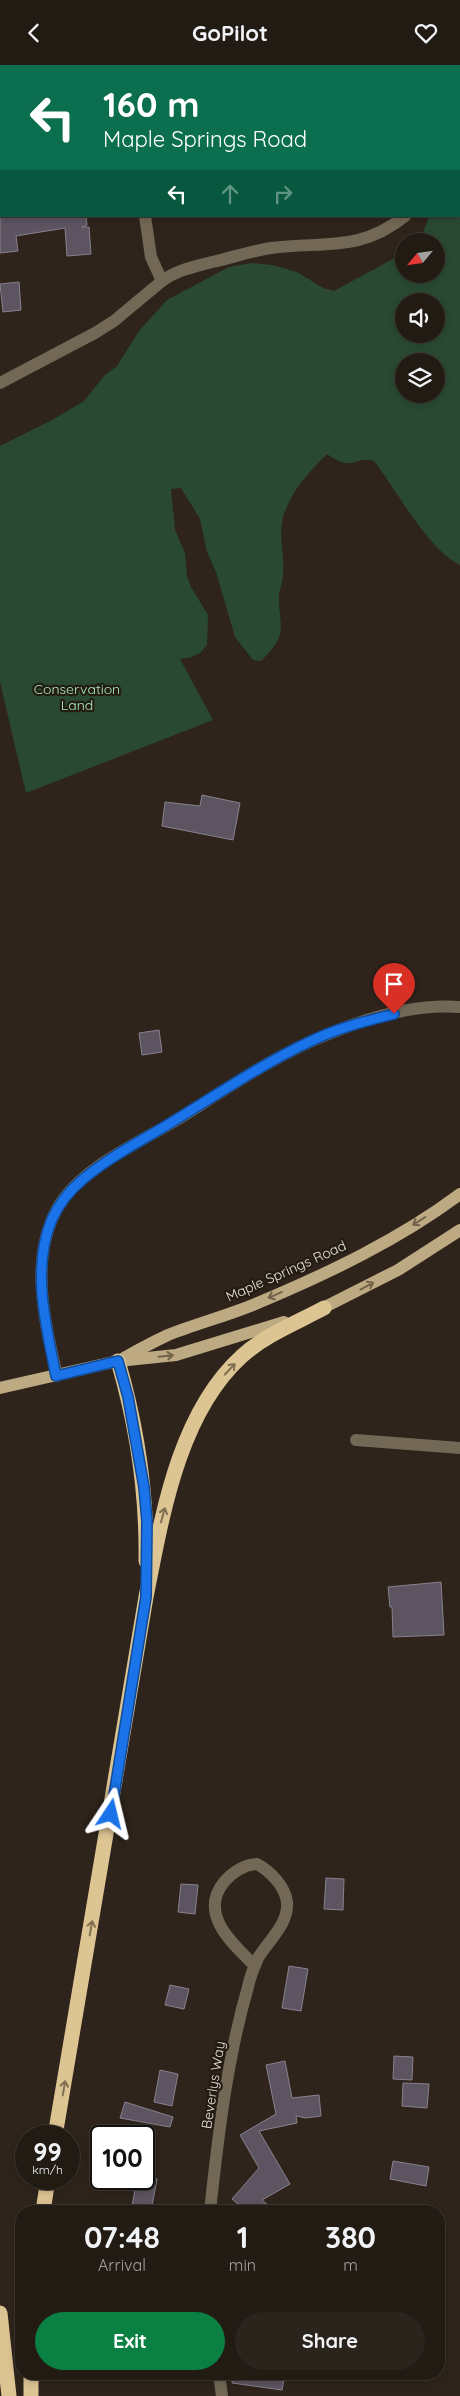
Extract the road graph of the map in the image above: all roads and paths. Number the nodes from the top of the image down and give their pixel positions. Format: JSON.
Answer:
{"nodes":[{"id":1,"x":145,"y":217,"type":"edge"},
{"id":2,"x":404,"y":217,"type":"edge"},
{"id":3,"x":162,"y":281,"type":"junction"},
{"id":4,"x":0,"y":383,"type":"edge"},
{"id":5,"x":460,"y":1007,"type":"edge"},
{"id":6,"x":460,"y":1194,"type":"edge"},
{"id":7,"x":460,"y":1230,"type":"edge"},
{"id":8,"x":324,"y":1308,"type":"junction"},
{"id":9,"x":118,"y":1361,"type":"junction"},
{"id":10,"x":56,"y":1376,"type":"junction"},
{"id":11,"x":0,"y":1388,"type":"edge"},
{"id":12,"x":356,"y":1440,"type":"dead end"},
{"id":13,"x":460,"y":1448,"type":"edge"},
{"id":14,"x":146,"y":1597,"type":"junction"},
{"id":15,"x":255,"y":1966,"type":"junction"},
{"id":16,"x":57,"y":2125,"type":"edge"},
{"id":17,"x":46,"y":2190,"type":"edge"},
{"id":18,"x":44,"y":2205,"type":"edge"},
{"id":19,"x":211,"y":2205,"type":"edge"},
{"id":20,"x":0,"y":2313,"type":"edge"},
{"id":21,"x":31,"y":2380,"type":"edge"},
{"id":22,"x":220,"y":2380,"type":"edge"},
{"id":23,"x":9,"y":2396,"type":"edge"},
{"id":24,"x":31,"y":2396,"type":"edge"},
{"id":25,"x":222,"y":2396,"type":"edge"}],
"edges":[{"from":1,"to":3,"type":"street"},
{"from":2,"to":3,"type":"street"},
{"from":3,"to":4,"type":"street"},
{"from":5,"to":10,"type":"street"},
{"from":6,"to":9,"type":"main road","name":"Maple Springs Road","one_way":true},
{"from":8,"to":7,"type":"main road","name":"Maple Springs Road","one_way":true},
{"from":9,"to":8,"type":"main road","name":"Maple Springs Road","one_way":true},
{"from":14,"to":8,"type":"highway","one_way":true},
{"from":9,"to":10,"type":"main road","name":"Maple Springs Road"},
{"from":9,"to":14,"type":"highway"},
{"from":10,"to":11,"type":"main road","name":"Maple Springs Road"},
{"from":12,"to":13,"type":"street"},
{"from":16,"to":14,"type":"highway","one_way":true},
{"from":15,"to":15,"type":"street","name":"Beverlys Way"},
{"from":15,"to":19,"type":"street","name":"Beverlys Way"},
{"from":17,"to":18,"type":"highway"},
{"from":20,"to":23,"type":"highway"},
{"from":21,"to":24,"type":"highway"},
{"from":22,"to":25,"type":"street"}]}
